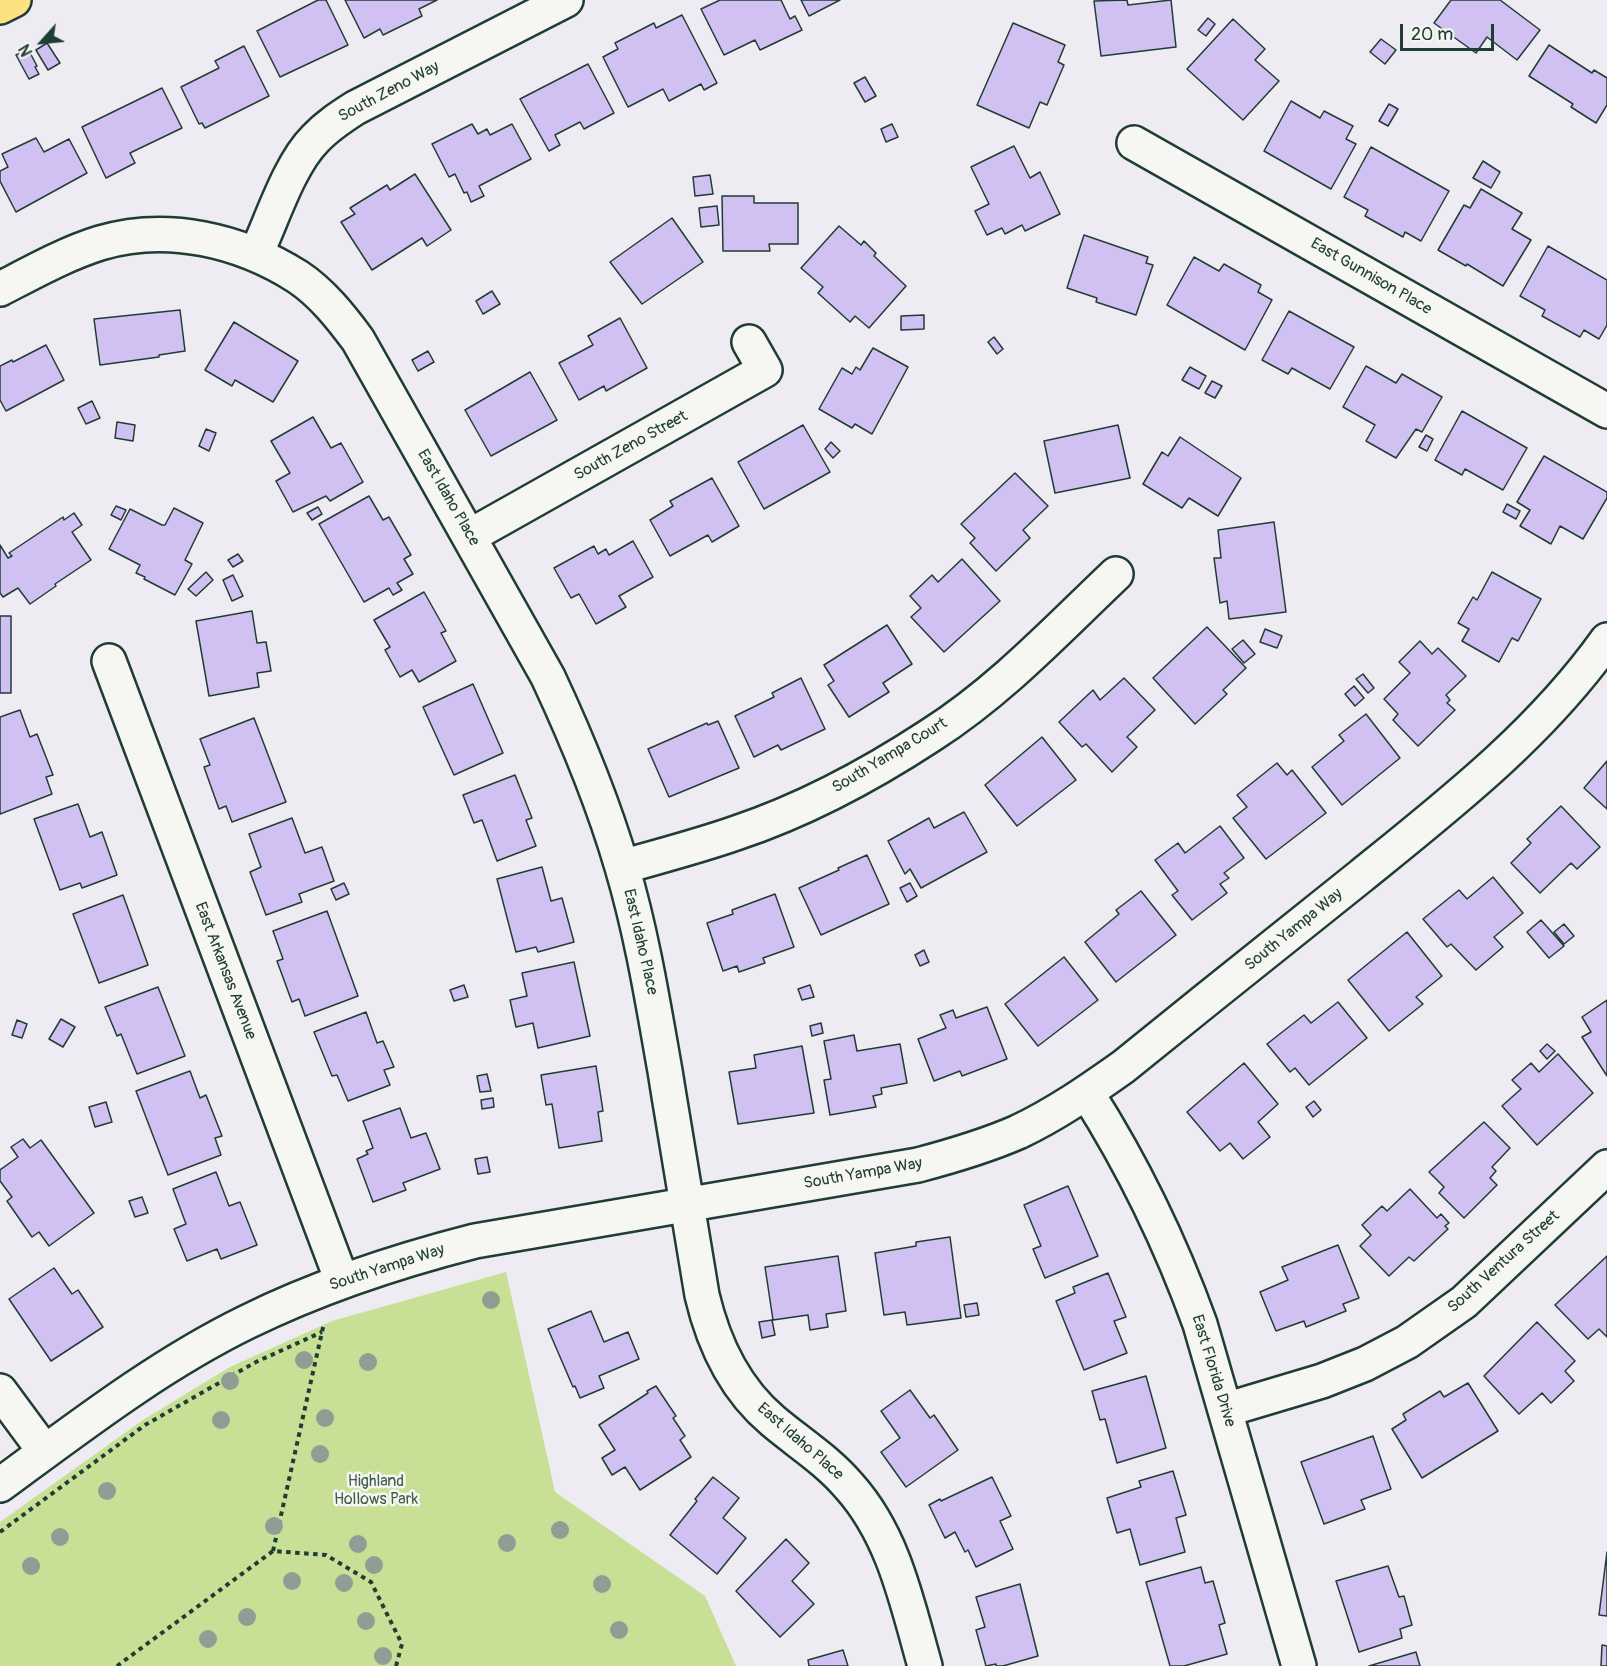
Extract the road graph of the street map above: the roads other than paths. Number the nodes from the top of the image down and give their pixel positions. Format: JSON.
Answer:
{"nodes":[{"id":1,"x":14,"y":0,"type":"edge"},
{"id":2,"x":566,"y":0,"type":"edge"},
{"id":3,"x":0,"y":7,"type":"edge"},
{"id":4,"x":1134,"y":143,"type":"dead end"},
{"id":5,"x":256,"y":254,"type":"junction"},
{"id":6,"x":0,"y":289,"type":"edge"},
{"id":7,"x":749,"y":342,"type":"dead end"},
{"id":8,"x":1607,"y":411,"type":"edge"},
{"id":9,"x":470,"y":537,"type":"junction"},
{"id":10,"x":1116,"y":574,"type":"dead end"},
{"id":11,"x":1607,"y":640,"type":"edge"},
{"id":12,"x":109,"y":661,"type":"dead end"},
{"id":13,"x":622,"y":867,"type":"junction"},
{"id":14,"x":1087,"y":1093,"type":"junction"},
{"id":15,"x":1607,"y":1167,"type":"edge"},
{"id":16,"x":687,"y":1205,"type":"junction"},
{"id":17,"x":342,"y":1281,"type":"junction"},
{"id":18,"x":0,"y":1391,"type":"edge"},
{"id":19,"x":1225,"y":1410,"type":"junction"},
{"id":20,"x":45,"y":1452,"type":"junction"},
{"id":21,"x":0,"y":1485,"type":"edge"},
{"id":22,"x":925,"y":1666,"type":"edge"},
{"id":23,"x":1299,"y":1666,"type":"edge"}],
"edges":[{"from":1,"to":3,"type":"main road"},
{"from":2,"to":5,"type":"street","name":"South Zeno Way"},
{"from":4,"to":8,"type":"street","name":"East Gunnison Place"},
{"from":5,"to":6,"type":"street"},
{"from":5,"to":9,"type":"street","name":"East Idaho Place"},
{"from":7,"to":9,"type":"street","name":"South Zeno Street"},
{"from":9,"to":13,"type":"street","name":"East Idaho Place"},
{"from":10,"to":13,"type":"street","name":"South Yampa Court"},
{"from":11,"to":14,"type":"street","name":"South Yampa Way"},
{"from":12,"to":17,"type":"street","name":"East Arkansas Avenue"},
{"from":13,"to":16,"type":"street","name":"East Idaho Place"},
{"from":14,"to":16,"type":"street","name":"South Yampa Way"},
{"from":14,"to":19,"type":"street","name":"East Florida Drive"},
{"from":15,"to":19,"type":"street","name":"South Ventura Street"},
{"from":16,"to":17,"type":"street","name":"South Yampa Way"},
{"from":16,"to":22,"type":"street","name":"East Idaho Place"},
{"from":17,"to":20,"type":"street","name":"South Yampa Way"},
{"from":18,"to":20,"type":"street"},
{"from":19,"to":23,"type":"street","name":"East Florida Drive"},
{"from":20,"to":21,"type":"street","name":"South Yampa Way"}]}
